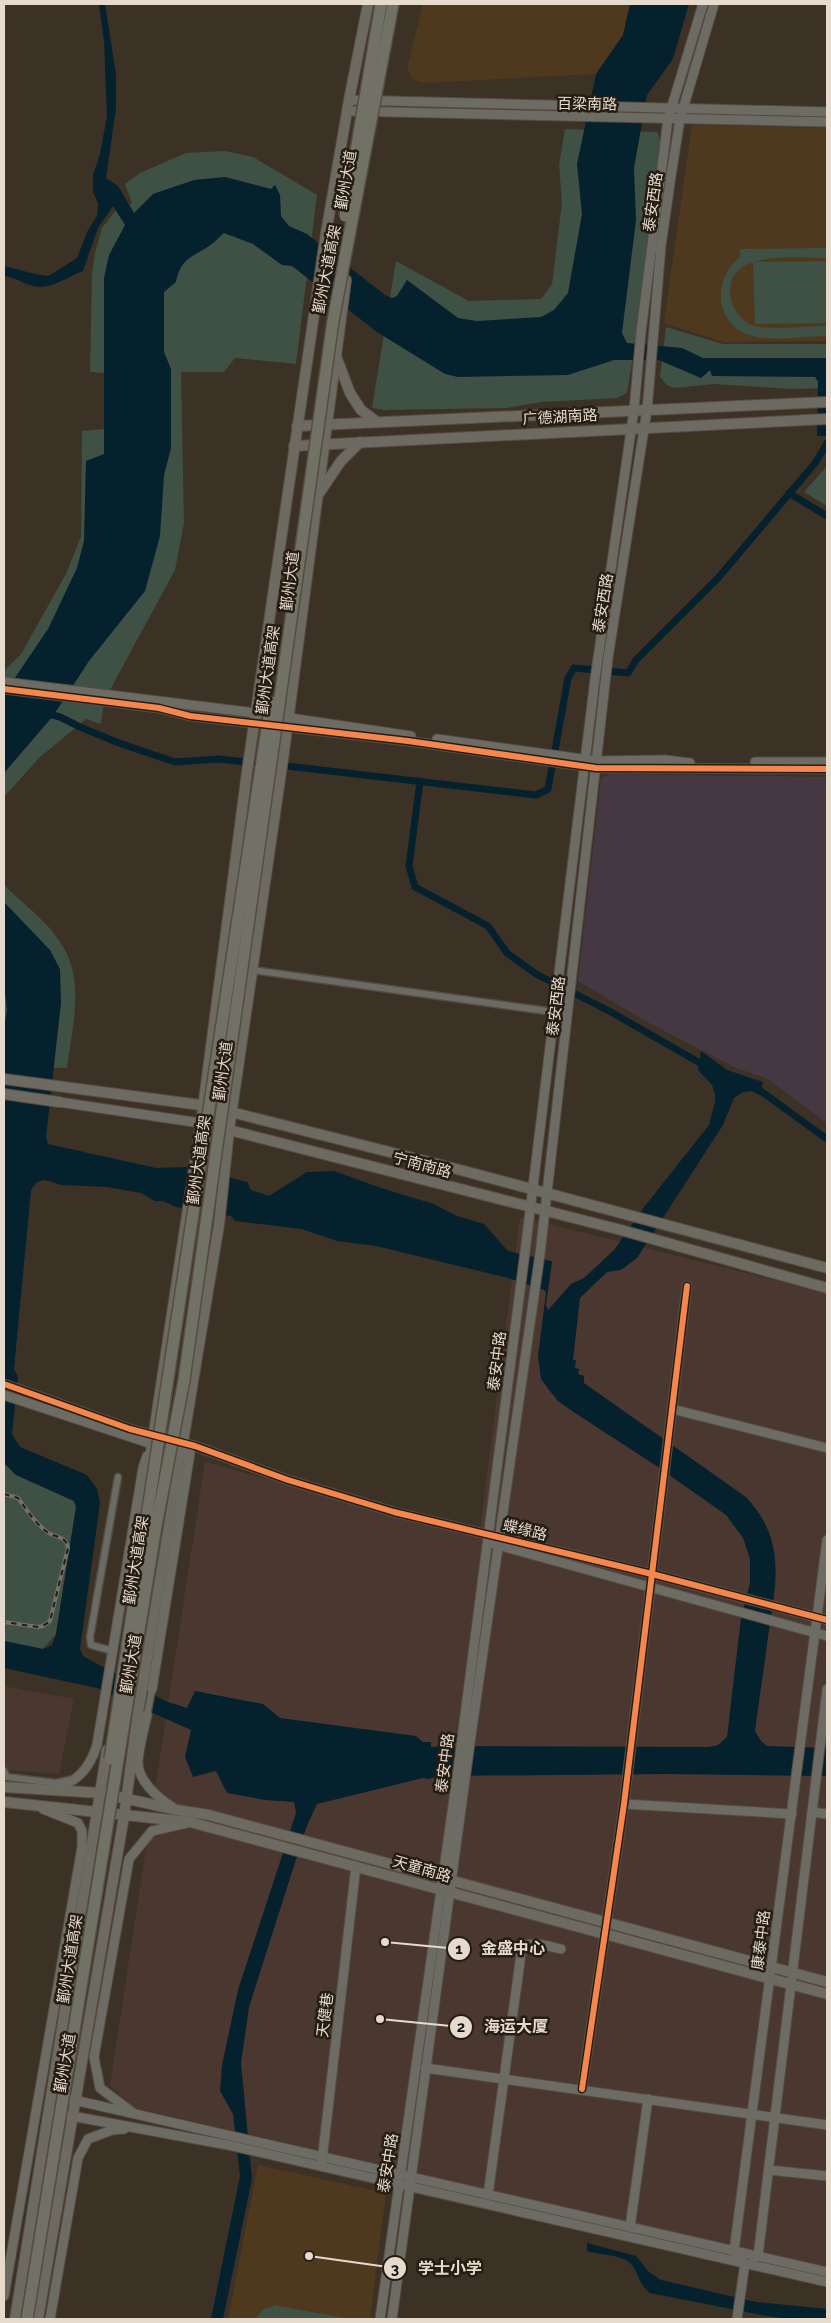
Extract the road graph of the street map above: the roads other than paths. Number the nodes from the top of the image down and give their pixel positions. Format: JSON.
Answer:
{"nodes":[{"id":1,"x":368,"y":4,"type":"edge"},
{"id":2,"x":381,"y":4,"type":"edge"},
{"id":3,"x":394,"y":4,"type":"edge"},
{"id":4,"x":703,"y":4,"type":"edge"},
{"id":5,"x":714,"y":4,"type":"edge"},
{"id":6,"x":348,"y":100,"type":"junction"},
{"id":7,"x":374,"y":106,"type":"junction"},
{"id":8,"x":670,"y":108,"type":"junction"},
{"id":9,"x":682,"y":109,"type":"junction"},
{"id":10,"x":347,"y":110,"type":"junction"},
{"id":11,"x":827,"y":112,"type":"edge"},
{"id":12,"x":668,"y":119,"type":"junction"},
{"id":13,"x":680,"y":119,"type":"junction"},
{"id":14,"x":827,"y":122,"type":"edge"},
{"id":15,"x":336,"y":355,"type":"junction"},
{"id":16,"x":822,"y":402,"type":"edge"},
{"id":17,"x":634,"y":410,"type":"junction"},
{"id":18,"x":647,"y":410,"type":"junction"},
{"id":19,"x":822,"y":419,"type":"edge"},
{"id":20,"x":377,"y":422,"type":"junction"},
{"id":21,"x":326,"y":424,"type":"junction"},
{"id":22,"x":297,"y":426,"type":"junction"},
{"id":23,"x":632,"y":428,"type":"junction"},
{"id":24,"x":644,"y":428,"type":"junction"},
{"id":25,"x":360,"y":442,"type":"junction"},
{"id":26,"x":323,"y":444,"type":"junction"},
{"id":27,"x":294,"y":446,"type":"junction"},
{"id":28,"x":316,"y":498,"type":"junction"},
{"id":29,"x":4,"y":682,"type":"edge"},
{"id":30,"x":4,"y":689,"type":"edge"},
{"id":31,"x":255,"y":718,"type":"junction"},
{"id":32,"x":287,"y":723,"type":"junction"},
{"id":33,"x":827,"y":762,"type":"edge"},
{"id":34,"x":585,"y":763,"type":"junction"},
{"id":35,"x":596,"y":764,"type":"junction"},
{"id":36,"x":827,"y":768,"type":"edge"},
{"id":37,"x":252,"y":970,"type":"junction"},
{"id":38,"x":554,"y":1012,"type":"junction"},
{"id":39,"x":4,"y":1078,"type":"edge"},
{"id":40,"x":4,"y":1094,"type":"edge"},
{"id":41,"x":59,"y":1102,"type":"joint"},
{"id":42,"x":204,"y":1105,"type":"junction"},
{"id":43,"x":232,"y":1112,"type":"junction"},
{"id":44,"x":201,"y":1123,"type":"junction"},
{"id":45,"x":229,"y":1130,"type":"junction"},
{"id":46,"x":532,"y":1190,"type":"junction"},
{"id":47,"x":547,"y":1194,"type":"junction"},
{"id":48,"x":530,"y":1209,"type":"junction"},
{"id":49,"x":545,"y":1212,"type":"junction"},
{"id":50,"x":827,"y":1268,"type":"edge"},
{"id":51,"x":687,"y":1286,"type":"dead end"},
{"id":52,"x":827,"y":1288,"type":"edge"},
{"id":53,"x":4,"y":1384,"type":"edge"},
{"id":54,"x":4,"y":1395,"type":"edge"},
{"id":55,"x":672,"y":1409,"type":"junction"},
{"id":56,"x":152,"y":1440,"type":"junction"},
{"id":57,"x":827,"y":1448,"type":"edge"},
{"id":58,"x":186,"y":1449,"type":"junction"},
{"id":59,"x":118,"y":1477,"type":"dead end"},
{"id":60,"x":486,"y":1536,"type":"junction"},
{"id":61,"x":827,"y":1540,"type":"edge"},
{"id":62,"x":499,"y":1541,"type":"junction"},
{"id":63,"x":652,"y":1574,"type":"junction"},
{"id":64,"x":651,"y":1586,"type":"junction"},
{"id":65,"x":817,"y":1617,"type":"junction"},
{"id":66,"x":827,"y":1620,"type":"edge"},
{"id":67,"x":815,"y":1633,"type":"junction"},
{"id":68,"x":827,"y":1636,"type":"edge"},
{"id":69,"x":113,"y":1651,"type":"junction"},
{"id":70,"x":115,"y":1669,"type":"junction"},
{"id":71,"x":827,"y":1689,"type":"edge"},
{"id":72,"x":143,"y":1714,"type":"junction"},
{"id":73,"x":465,"y":1750,"type":"junction"},
{"id":74,"x":4,"y":1771,"type":"edge"},
{"id":75,"x":75,"y":1778,"type":"junction"},
{"id":76,"x":4,"y":1787,"type":"edge"},
{"id":77,"x":38,"y":1789,"type":"junction"},
{"id":78,"x":101,"y":1793,"type":"junction"},
{"id":79,"x":126,"y":1798,"type":"junction"},
{"id":80,"x":4,"y":1802,"type":"edge"},
{"id":81,"x":624,"y":1804,"type":"junction"},
{"id":82,"x":36,"y":1806,"type":"junction"},
{"id":83,"x":177,"y":1810,"type":"junction"},
{"id":84,"x":812,"y":1812,"type":"junction"},
{"id":85,"x":97,"y":1813,"type":"junction"},
{"id":86,"x":792,"y":1814,"type":"junction"},
{"id":87,"x":827,"y":1814,"type":"edge"},
{"id":88,"x":124,"y":1816,"type":"junction"},
{"id":89,"x":190,"y":1822,"type":"junction"},
{"id":90,"x":356,"y":1866,"type":"junction"},
{"id":91,"x":448,"y":1880,"type":"junction"},
{"id":92,"x":447,"y":1892,"type":"junction"},
{"id":93,"x":606,"y":1922,"type":"junction"},
{"id":94,"x":604,"y":1934,"type":"junction"},
{"id":95,"x":561,"y":1949,"type":"dead end"},
{"id":96,"x":772,"y":1966,"type":"junction"},
{"id":97,"x":793,"y":1972,"type":"junction"},
{"id":98,"x":770,"y":1979,"type":"junction"},
{"id":99,"x":827,"y":1982,"type":"edge"},
{"id":100,"x":791,"y":1984,"type":"junction"},
{"id":101,"x":827,"y":1994,"type":"edge"},
{"id":102,"x":425,"y":2068,"type":"junction"},
{"id":103,"x":504,"y":2079,"type":"junction"},
{"id":104,"x":582,"y":2089,"type":"junction"},
{"id":105,"x":52,"y":2095,"type":"junction"},
{"id":106,"x":648,"y":2099,"type":"junction"},
{"id":107,"x":74,"y":2100,"type":"junction"},
{"id":108,"x":50,"y":2112,"type":"junction"},
{"id":109,"x":134,"y":2114,"type":"junction"},
{"id":110,"x":752,"y":2115,"type":"junction"},
{"id":111,"x":71,"y":2116,"type":"junction"},
{"id":112,"x":775,"y":2119,"type":"junction"},
{"id":113,"x":827,"y":2124,"type":"edge"},
{"id":114,"x":139,"y":2128,"type":"junction"},
{"id":115,"x":323,"y":2157,"type":"junction"},
{"id":116,"x":322,"y":2167,"type":"junction"},
{"id":117,"x":769,"y":2170,"type":"junction"},
{"id":118,"x":400,"y":2174,"type":"junction"},
{"id":119,"x":827,"y":2176,"type":"edge"},
{"id":120,"x":411,"y":2177,"type":"junction"},
{"id":121,"x":398,"y":2184,"type":"junction"},
{"id":122,"x":410,"y":2187,"type":"junction"},
{"id":123,"x":488,"y":2195,"type":"junction"},
{"id":124,"x":630,"y":2227,"type":"junction"},
{"id":125,"x":734,"y":2250,"type":"junction"},
{"id":126,"x":758,"y":2256,"type":"junction"},
{"id":127,"x":745,"y":2263,"type":"junction"},
{"id":128,"x":827,"y":2269,"type":"edge"},
{"id":129,"x":827,"y":2282,"type":"edge"},
{"id":130,"x":4,"y":2296,"type":"edge"},
{"id":131,"x":737,"y":2315,"type":"edge"},
{"id":132,"x":15,"y":2319,"type":"edge"},
{"id":133,"x":21,"y":2319,"type":"edge"},
{"id":134,"x":27,"y":2319,"type":"edge"},
{"id":135,"x":38,"y":2319,"type":"edge"},
{"id":136,"x":50,"y":2319,"type":"edge"},
{"id":137,"x":380,"y":2319,"type":"edge"},
{"id":138,"x":392,"y":2319,"type":"edge"}],
"edges":[{"from":1,"to":6,"type":"main road","name":"鄞州大道"},
{"from":2,"to":133,"type":"highway","name":"鄞州大道高架","bridge":true},
{"from":3,"to":7,"type":"main road","name":"鄞州大道"},
{"from":3,"to":134,"type":"highway","name":"鄞州大道高架","bridge":true},
{"from":4,"to":8,"type":"street","name":"泰安西路"},
{"from":5,"to":9,"type":"street","name":"泰安西路"},
{"from":6,"to":7,"type":"street","name":"百梁南路"},
{"from":6,"to":10,"type":"main road","name":"鄞州大道"},
{"from":7,"to":8,"type":"street","name":"百梁南路"},
{"from":7,"to":10,"type":"street","name":"百梁南路"},
{"from":7,"to":12,"type":"street","name":"百梁南路"},
{"from":7,"to":15,"type":"main road","name":"鄞州大道"},
{"from":8,"to":9,"type":"street","name":"百梁南路"},
{"from":8,"to":12,"type":"street","name":"泰安西路"},
{"from":9,"to":11,"type":"street","name":"百梁南路"},
{"from":9,"to":13,"type":"street","name":"泰安西路"},
{"from":10,"to":22,"type":"main road","name":"鄞州大道"},
{"from":12,"to":13,"type":"street","name":"百梁南路"},
{"from":12,"to":17,"type":"street","name":"泰安西路"},
{"from":13,"to":14,"type":"street","name":"百梁南路"},
{"from":13,"to":18,"type":"street","name":"泰安西路"},
{"from":15,"to":20,"type":"main road"},
{"from":15,"to":21,"type":"main road","name":"鄞州大道"},
{"from":16,"to":18,"type":"main road","name":"广德湖南路"},
{"from":17,"to":18,"type":"main road","name":"广德湖南路"},
{"from":17,"to":20,"type":"main road","name":"广德湖南路"},
{"from":17,"to":23,"type":"street","name":"泰安西路"},
{"from":18,"to":24,"type":"street","name":"泰安西路"},
{"from":19,"to":24,"type":"main road","name":"广德湖南路"},
{"from":20,"to":21,"type":"main road","name":"广德湖南路"},
{"from":21,"to":22,"type":"main road","name":"广德湖南路"},
{"from":21,"to":26,"type":"main road","name":"鄞州大道"},
{"from":22,"to":27,"type":"main road","name":"鄞州大道"},
{"from":23,"to":24,"type":"main road","name":"广德湖南路"},
{"from":23,"to":25,"type":"main road","name":"广德湖南路"},
{"from":23,"to":34,"type":"street","name":"泰安西路"},
{"from":24,"to":35,"type":"street","name":"泰安西路"},
{"from":25,"to":26,"type":"main road","name":"广德湖南路"},
{"from":25,"to":28,"type":"main road"},
{"from":26,"to":27,"type":"main road","name":"广德湖南路"},
{"from":26,"to":28,"type":"main road","name":"鄞州大道"},
{"from":27,"to":31,"type":"main road","name":"鄞州大道"},
{"from":28,"to":32,"type":"main road","name":"鄞州大道"},
{"from":29,"to":31,"type":"street"},
{"from":30,"to":31,"type":"street"},
{"from":31,"to":32,"type":"street"},
{"from":31,"to":42,"type":"main road","name":"鄞州大道"},
{"from":32,"to":34,"type":"street"},
{"from":32,"to":34,"type":"street"},
{"from":32,"to":37,"type":"main road","name":"鄞州大道"},
{"from":33,"to":35,"type":"street"},
{"from":34,"to":35,"type":"street"},
{"from":34,"to":38,"type":"street","name":"泰安西路"},
{"from":35,"to":36,"type":"street"},
{"from":35,"to":47,"type":"street","name":"泰安西路"},
{"from":37,"to":38,"type":"street"},
{"from":37,"to":43,"type":"main road","name":"鄞州大道"},
{"from":38,"to":46,"type":"street","name":"泰安西路"},
{"from":39,"to":42,"type":"main road","name":"宁南南路"},
{"from":40,"to":41,"type":"main road","name":"宁南南路"},
{"from":41,"to":44,"type":"street","name":"宁南南路"},
{"from":42,"to":43,"type":"main road","name":"宁南南路"},
{"from":42,"to":44,"type":"main road","name":"鄞州大道"},
{"from":43,"to":45,"type":"main road","name":"鄞州大道"},
{"from":43,"to":46,"type":"main road","name":"宁南南路"},
{"from":44,"to":45,"type":"street","name":"宁南南路"},
{"from":44,"to":56,"type":"main road","name":"鄞州大道"},
{"from":45,"to":48,"type":"main road","name":"宁南南路"},
{"from":45,"to":58,"type":"main road","name":"鄞州大道"},
{"from":46,"to":47,"type":"main road","name":"宁南南路"},
{"from":46,"to":48,"type":"street","name":"泰安西路"},
{"from":47,"to":49,"type":"street","name":"泰安西路"},
{"from":47,"to":50,"type":"main road","name":"宁南南路"},
{"from":48,"to":49,"type":"main road","name":"宁南南路"},
{"from":48,"to":60,"type":"street","name":"泰安中路"},
{"from":49,"to":52,"type":"main road","name":"宁南南路"},
{"from":49,"to":62,"type":"street","name":"泰安中路"},
{"from":51,"to":55,"type":"street"},
{"from":53,"to":56,"type":"street"},
{"from":54,"to":56,"type":"street"},
{"from":55,"to":57,"type":"street"},
{"from":55,"to":63,"type":"street"},
{"from":56,"to":58,"type":"street","name":"蝶缘路"},
{"from":56,"to":69,"type":"street"},
{"from":56,"to":70,"type":"main road","name":"鄞州大道"},
{"from":58,"to":60,"type":"street","name":"蝶缘路"},
{"from":58,"to":72,"type":"main road","name":"鄞州大道"},
{"from":59,"to":69,"type":"street"},
{"from":60,"to":62,"type":"street","name":"蝶缘路"},
{"from":60,"to":73,"type":"street","name":"泰安中路"},
{"from":61,"to":65,"type":"street","name":"康泰中路"},
{"from":62,"to":63,"type":"street","name":"蝶缘路"},
{"from":62,"to":64,"type":"street","name":"蝶缘路"},
{"from":62,"to":73,"type":"street","name":"泰安中路"},
{"from":63,"to":64,"type":"street"},
{"from":63,"to":65,"type":"street","name":"蝶缘路"},
{"from":64,"to":67,"type":"street","name":"蝶缘路"},
{"from":64,"to":81,"type":"street"},
{"from":65,"to":66,"type":"street","name":"蝶缘路"},
{"from":65,"to":67,"type":"street","name":"康泰中路"},
{"from":67,"to":68,"type":"street","name":"蝶缘路"},
{"from":67,"to":86,"type":"street","name":"康泰中路"},
{"from":69,"to":70,"type":"street"},
{"from":70,"to":75,"type":"street"},
{"from":70,"to":78,"type":"main road","name":"鄞州大道"},
{"from":71,"to":84,"type":"street"},
{"from":72,"to":79,"type":"main road","name":"鄞州大道"},
{"from":72,"to":83,"type":"street"},
{"from":73,"to":91,"type":"street","name":"泰安中路"},
{"from":74,"to":75,"type":"street"},
{"from":75,"to":77,"type":"street"},
{"from":76,"to":77,"type":"main road","name":"天童南路"},
{"from":77,"to":78,"type":"main road","name":"天童南路"},
{"from":78,"to":79,"type":"main road","name":"天童南路"},
{"from":78,"to":85,"type":"main road","name":"鄞州大道"},
{"from":79,"to":83,"type":"main road","name":"天童南路"},
{"from":79,"to":88,"type":"main road","name":"鄞州大道"},
{"from":80,"to":82,"type":"main road","name":"天童南路"},
{"from":81,"to":86,"type":"street"},
{"from":81,"to":93,"type":"street"},
{"from":82,"to":85,"type":"main road","name":"天童南路"},
{"from":82,"to":130,"type":"street","name":"鄞州大道"},
{"from":83,"to":91,"type":"main road","name":"天童南路"},
{"from":84,"to":87,"type":"street"},
{"from":84,"to":97,"type":"street"},
{"from":85,"to":88,"type":"main road","name":"天童南路"},
{"from":85,"to":105,"type":"main road","name":"鄞州大道"},
{"from":86,"to":96,"type":"street","name":"康泰中路"},
{"from":88,"to":89,"type":"main road","name":"天童南路"},
{"from":88,"to":107,"type":"main road","name":"鄞州大道"},
{"from":89,"to":90,"type":"main road","name":"天童南路"},
{"from":89,"to":109,"type":"street"},
{"from":90,"to":92,"type":"main road","name":"天童南路"},
{"from":90,"to":115,"type":"street","name":"天健巷"},
{"from":91,"to":92,"type":"street","name":"泰安中路"},
{"from":91,"to":93,"type":"main road","name":"天童南路"},
{"from":92,"to":94,"type":"main road","name":"天童南路"},
{"from":92,"to":102,"type":"street","name":"泰安中路"},
{"from":92,"to":118,"type":"street","name":"泰安中路"},
{"from":93,"to":94,"type":"street"},
{"from":93,"to":96,"type":"main road","name":"天童南路"},
{"from":94,"to":98,"type":"main road","name":"天童南路"},
{"from":94,"to":104,"type":"street"},
{"from":95,"to":103,"type":"street"},
{"from":96,"to":97,"type":"main road","name":"天童南路"},
{"from":96,"to":98,"type":"street","name":"康泰中路"},
{"from":97,"to":99,"type":"main road","name":"天童南路"},
{"from":97,"to":100,"type":"street"},
{"from":98,"to":100,"type":"main road","name":"天童南路"},
{"from":98,"to":110,"type":"street","name":"康泰中路"},
{"from":100,"to":101,"type":"main road","name":"天童南路"},
{"from":100,"to":112,"type":"street"},
{"from":102,"to":103,"type":"street"},
{"from":102,"to":120,"type":"street","name":"泰安中路"},
{"from":103,"to":104,"type":"street"},
{"from":103,"to":123,"type":"street"},
{"from":104,"to":106,"type":"street"},
{"from":105,"to":107,"type":"street"},
{"from":105,"to":108,"type":"main road","name":"鄞州大道"},
{"from":106,"to":110,"type":"street"},
{"from":106,"to":124,"type":"street"},
{"from":107,"to":109,"type":"street"},
{"from":107,"to":111,"type":"main road","name":"鄞州大道"},
{"from":108,"to":111,"type":"street"},
{"from":108,"to":132,"type":"main road","name":"鄞州大道"},
{"from":109,"to":115,"type":"street"},
{"from":110,"to":112,"type":"street"},
{"from":110,"to":125,"type":"street","name":"康泰中路"},
{"from":111,"to":114,"type":"street"},
{"from":111,"to":135,"type":"main road","name":"鄞州大道"},
{"from":112,"to":113,"type":"street"},
{"from":112,"to":117,"type":"street"},
{"from":114,"to":116,"type":"street"},
{"from":114,"to":136,"type":"street"},
{"from":115,"to":116,"type":"street","name":"天健巷"},
{"from":115,"to":118,"type":"street"},
{"from":116,"to":121,"type":"street"},
{"from":117,"to":119,"type":"street"},
{"from":117,"to":126,"type":"street"},
{"from":118,"to":120,"type":"street"},
{"from":118,"to":121,"type":"street","name":"泰安中路"},
{"from":120,"to":122,"type":"street","name":"泰安中路"},
{"from":120,"to":123,"type":"street"},
{"from":121,"to":122,"type":"street"},
{"from":121,"to":137,"type":"street","name":"泰安中路"},
{"from":122,"to":127,"type":"street"},
{"from":122,"to":138,"type":"street","name":"泰安中路"},
{"from":123,"to":124,"type":"street"},
{"from":124,"to":125,"type":"street"},
{"from":125,"to":126,"type":"street"},
{"from":125,"to":127,"type":"street"},
{"from":126,"to":127,"type":"street"},
{"from":126,"to":128,"type":"street"},
{"from":127,"to":129,"type":"street"},
{"from":127,"to":131,"type":"street"}]}
